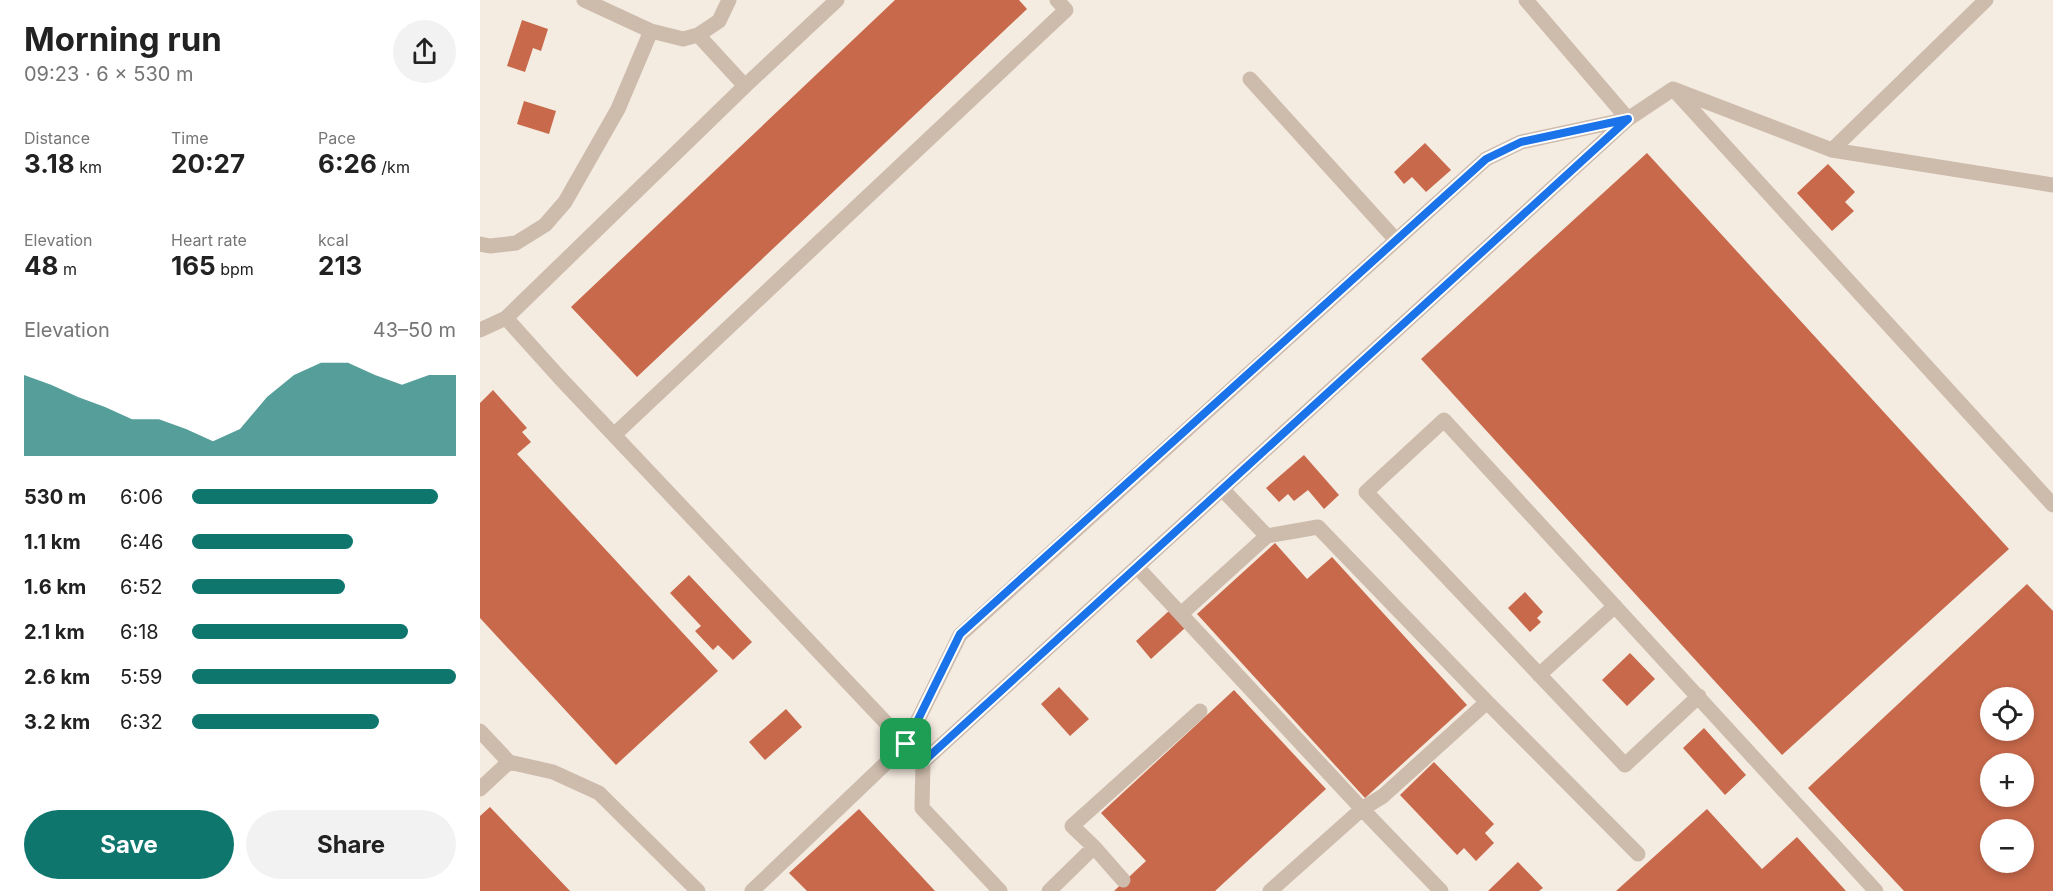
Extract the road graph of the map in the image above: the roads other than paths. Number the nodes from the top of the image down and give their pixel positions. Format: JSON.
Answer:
{"nodes":[{"id":1,"x":584,"y":0,"type":"edge"},
{"id":2,"x":729,"y":0,"type":"edge"},
{"id":3,"x":837,"y":0,"type":"edge"},
{"id":4,"x":1057,"y":0,"type":"edge"},
{"id":5,"x":1526,"y":0,"type":"edge"},
{"id":6,"x":1986,"y":0,"type":"edge"},
{"id":7,"x":651,"y":31,"type":"junction"},
{"id":8,"x":698,"y":35,"type":"junction"},
{"id":9,"x":1250,"y":79,"type":"dead end"},
{"id":10,"x":745,"y":86,"type":"junction"},
{"id":11,"x":1673,"y":89,"type":"junction"},
{"id":12,"x":1628,"y":119,"type":"junction"},
{"id":13,"x":1832,"y":150,"type":"junction"},
{"id":14,"x":2053,"y":185,"type":"edge"},
{"id":15,"x":1396,"y":240,"type":"junction"},
{"id":16,"x":483,"y":243,"type":"edge"},
{"id":17,"x":506,"y":318,"type":"junction"},
{"id":18,"x":480,"y":330,"type":"edge"},
{"id":19,"x":614,"y":435,"type":"junction"},
{"id":20,"x":1222,"y":489,"type":"junction"},
{"id":21,"x":2053,"y":506,"type":"edge"},
{"id":22,"x":1267,"y":536,"type":"junction"},
{"id":23,"x":1137,"y":567,"type":"junction"},
{"id":24,"x":1616,"y":606,"type":"junction"},
{"id":25,"x":1181,"y":614,"type":"junction"},
{"id":26,"x":1539,"y":675,"type":"junction"},
{"id":27,"x":1699,"y":696,"type":"junction"},
{"id":28,"x":1487,"y":702,"type":"junction"},
{"id":29,"x":1200,"y":711,"type":"dead end"},
{"id":30,"x":480,"y":731,"type":"edge"},
{"id":31,"x":906,"y":744,"type":"junction"},
{"id":32,"x":509,"y":762,"type":"junction"},
{"id":33,"x":923,"y":762,"type":"junction"},
{"id":34,"x":480,"y":789,"type":"edge"},
{"id":35,"x":1362,"y":808,"type":"junction"},
{"id":36,"x":1094,"y":848,"type":"junction"},
{"id":37,"x":1638,"y":854,"type":"dead end"},
{"id":38,"x":1123,"y":880,"type":"dead end"},
{"id":39,"x":698,"y":891,"type":"edge"},
{"id":40,"x":752,"y":891,"type":"edge"},
{"id":41,"x":1000,"y":891,"type":"edge"},
{"id":42,"x":1049,"y":891,"type":"edge"},
{"id":43,"x":1270,"y":891,"type":"edge"},
{"id":44,"x":1441,"y":891,"type":"edge"},
{"id":45,"x":1876,"y":891,"type":"edge"}],
"edges":[{"from":1,"to":7,"type":"street"},
{"from":2,"to":8,"type":"street"},
{"from":3,"to":10,"type":"street"},
{"from":4,"to":19,"type":"street"},
{"from":5,"to":12,"type":"street"},
{"from":6,"to":13,"type":"street"},
{"from":7,"to":8,"type":"street"},
{"from":7,"to":16,"type":"street"},
{"from":8,"to":10,"type":"street"},
{"from":9,"to":15,"type":"street"},
{"from":10,"to":17,"type":"street"},
{"from":11,"to":12,"type":"street"},
{"from":11,"to":13,"type":"street"},
{"from":11,"to":21,"type":"street"},
{"from":12,"to":15,"type":"street"},
{"from":12,"to":20,"type":"street"},
{"from":13,"to":14,"type":"street"},
{"from":15,"to":31,"type":"street"},
{"from":17,"to":18,"type":"street"},
{"from":17,"to":19,"type":"street"},
{"from":19,"to":31,"type":"street"},
{"from":20,"to":22,"type":"street"},
{"from":20,"to":23,"type":"street"},
{"from":22,"to":25,"type":"street"},
{"from":22,"to":28,"type":"street"},
{"from":23,"to":25,"type":"street"},
{"from":23,"to":33,"type":"street"},
{"from":24,"to":26,"type":"street"},
{"from":24,"to":26,"type":"street"},
{"from":24,"to":27,"type":"street"},
{"from":25,"to":35,"type":"street"},
{"from":26,"to":27,"type":"street"},
{"from":27,"to":45,"type":"street"},
{"from":28,"to":35,"type":"street"},
{"from":28,"to":37,"type":"street"},
{"from":29,"to":36,"type":"street"},
{"from":30,"to":32,"type":"street"},
{"from":31,"to":33,"type":"street"},
{"from":31,"to":40,"type":"street"},
{"from":32,"to":34,"type":"street"},
{"from":32,"to":39,"type":"street"},
{"from":33,"to":41,"type":"street"},
{"from":35,"to":43,"type":"street"},
{"from":35,"to":44,"type":"street"},
{"from":36,"to":38,"type":"street"},
{"from":36,"to":42,"type":"street"}]}
